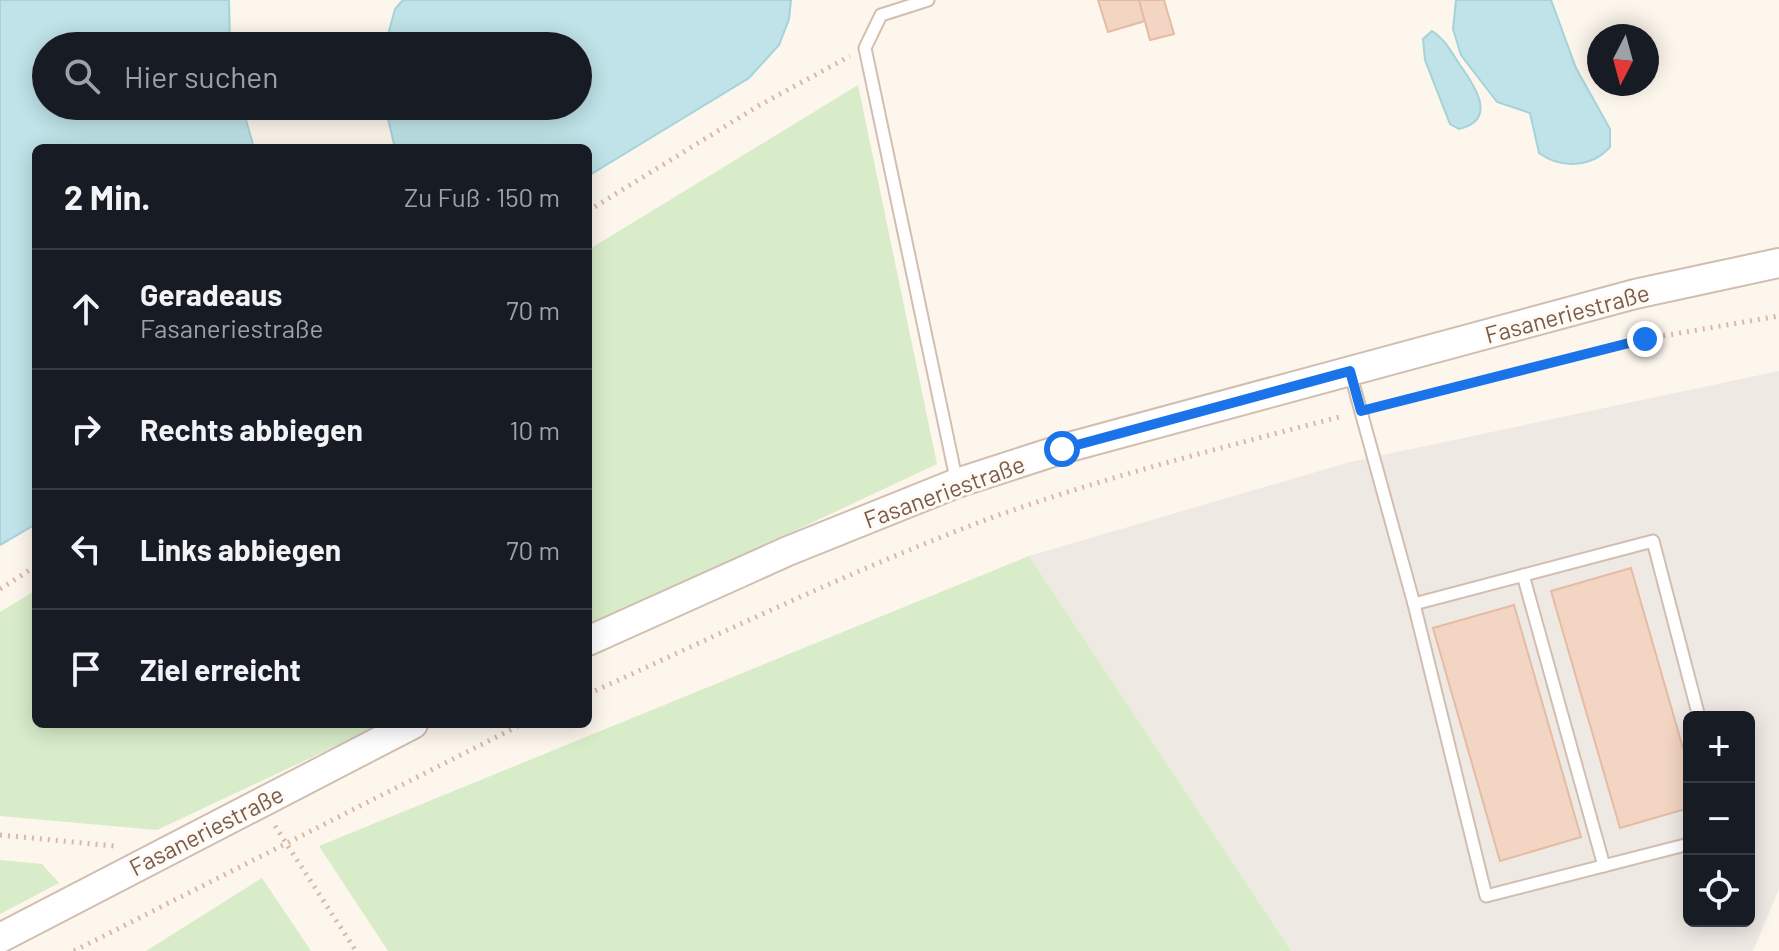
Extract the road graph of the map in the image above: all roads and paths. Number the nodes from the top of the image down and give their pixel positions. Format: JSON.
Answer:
{"nodes":[{"id":1,"x":928,"y":0,"type":"edge"},
{"id":2,"x":865,"y":48,"type":"junction"},
{"id":3,"x":592,"y":209,"type":"edge"},
{"id":4,"x":1779,"y":263,"type":"edge"},
{"id":5,"x":1779,"y":316,"type":"edge"},
{"id":6,"x":1350,"y":371,"type":"junction"},
{"id":7,"x":1361,"y":411,"type":"junction"},
{"id":8,"x":957,"y":483,"type":"junction"},
{"id":9,"x":32,"y":569,"type":"edge"},
{"id":10,"x":1523,"y":575,"type":"junction"},
{"id":11,"x":0,"y":589,"type":"edge"},
{"id":12,"x":1414,"y":604,"type":"junction"},
{"id":13,"x":592,"y":639,"type":"edge"},
{"id":14,"x":592,"y":692,"type":"edge"},
{"id":15,"x":1697,"y":711,"type":"edge"},
{"id":16,"x":405,"y":728,"type":"edge"},
{"id":17,"x":514,"y":728,"type":"edge"},
{"id":18,"x":0,"y":835,"type":"edge"},
{"id":19,"x":286,"y":843,"type":"junction"},
{"id":20,"x":1683,"y":846,"type":"edge"},
{"id":21,"x":120,"y":847,"type":"dead end"},
{"id":22,"x":1604,"y":866,"type":"junction"},
{"id":23,"x":0,"y":938,"type":"edge"},
{"id":24,"x":74,"y":951,"type":"edge"},
{"id":25,"x":356,"y":951,"type":"edge"}],
"edges":[{"from":1,"to":2,"type":"lane"},
{"from":2,"to":3,"type":"path"},
{"from":2,"to":8,"type":"lane"},
{"from":4,"to":6,"type":"street","name":"Fasaneriestraße"},
{"from":5,"to":7,"type":"path"},
{"from":6,"to":7,"type":"lane"},
{"from":6,"to":8,"type":"street","name":"Fasaneriestraße"},
{"from":7,"to":12,"type":"lane"},
{"from":7,"to":14,"type":"path"},
{"from":8,"to":13,"type":"street","name":"Fasaneriestraße"},
{"from":9,"to":11,"type":"path"},
{"from":10,"to":12,"type":"lane"},
{"from":10,"to":15,"type":"lane"},
{"from":10,"to":22,"type":"lane"},
{"from":12,"to":22,"type":"lane"},
{"from":16,"to":23,"type":"street","name":"Fasaneriestraße"},
{"from":17,"to":19,"type":"path"},
{"from":18,"to":21,"type":"path"},
{"from":19,"to":24,"type":"path"},
{"from":19,"to":25,"type":"path"},
{"from":20,"to":22,"type":"lane"}]}
